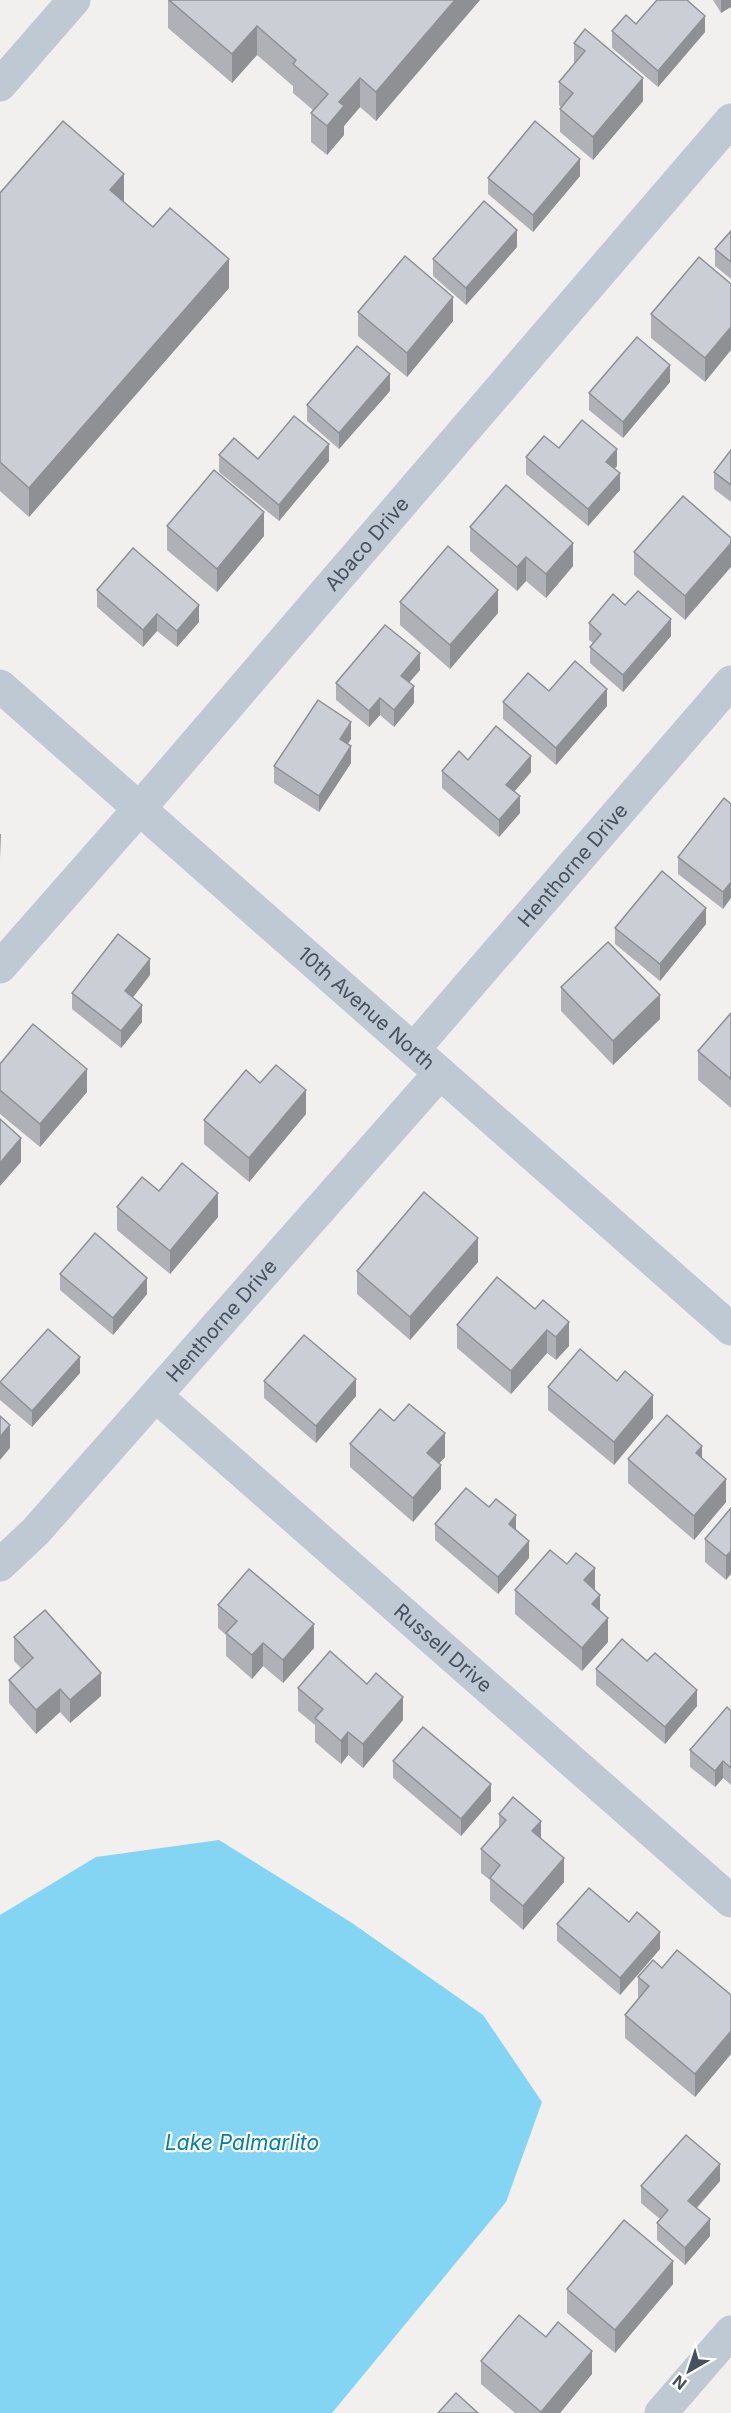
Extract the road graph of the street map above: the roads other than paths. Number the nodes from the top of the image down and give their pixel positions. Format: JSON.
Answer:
{"nodes":[{"id":1,"x":74,"y":0,"type":"edge"},
{"id":2,"x":0,"y":85,"type":"edge"},
{"id":3,"x":731,"y":120,"type":"edge"},
{"id":4,"x":731,"y":682,"type":"edge"},
{"id":5,"x":0,"y":686,"type":"edge"},
{"id":6,"x":140,"y":808,"type":"junction"},
{"id":7,"x":0,"y":967,"type":"edge"},
{"id":8,"x":414,"y":1049,"type":"junction"},
{"id":9,"x":440,"y":1073,"type":"junction"},
{"id":10,"x":731,"y":1329,"type":"edge"},
{"id":11,"x":156,"y":1396,"type":"junction"},
{"id":12,"x":0,"y":1565,"type":"edge"},
{"id":13,"x":731,"y":1901,"type":"edge"},
{"id":14,"x":731,"y":2332,"type":"edge"},
{"id":15,"x":661,"y":2413,"type":"edge"}],
"edges":[{"from":1,"to":2,"type":"street"},
{"from":3,"to":6,"type":"street","name":"Abaco Drive"},
{"from":4,"to":8,"type":"street","name":"Henthorne Drive"},
{"from":5,"to":6,"type":"street","name":"10th Avenue North"},
{"from":6,"to":7,"type":"street","name":"Abaco Drive"},
{"from":6,"to":8,"type":"street","name":"10th Avenue North"},
{"from":8,"to":9,"type":"street","name":"10th Avenue North"},
{"from":9,"to":10,"type":"street","name":"10th Avenue North"},
{"from":9,"to":11,"type":"street","name":"Henthorne Drive"},
{"from":11,"to":12,"type":"street","name":"Henthorne Drive"},
{"from":11,"to":13,"type":"street","name":"Russell Drive"},
{"from":14,"to":15,"type":"street"}]}
